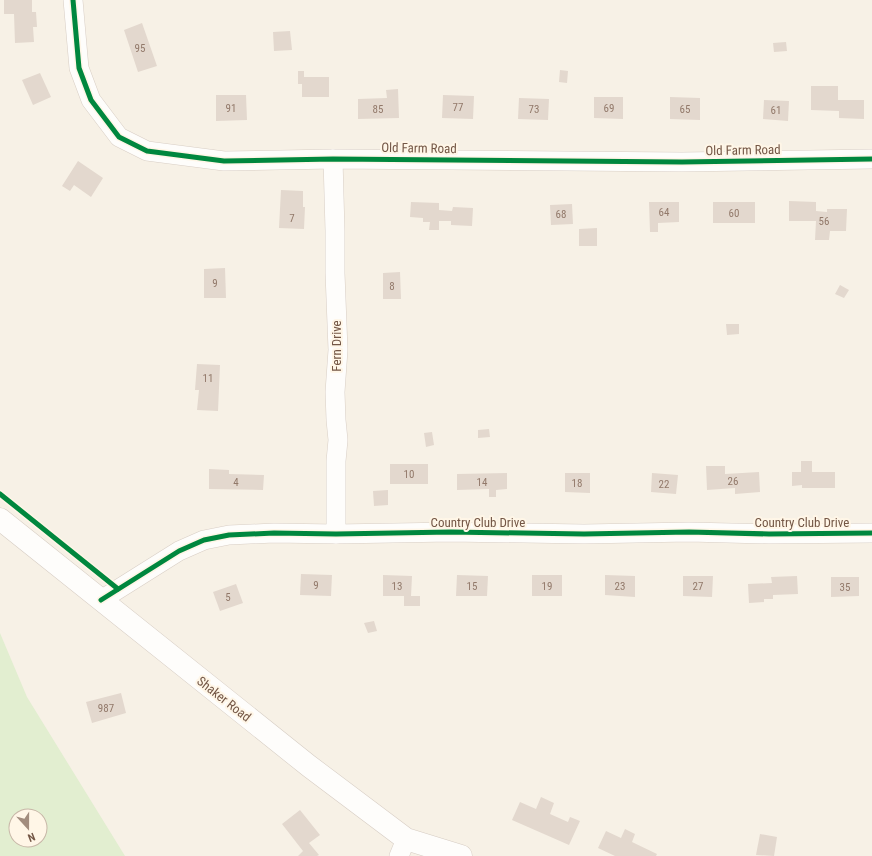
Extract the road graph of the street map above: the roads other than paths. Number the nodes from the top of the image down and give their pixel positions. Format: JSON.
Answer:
{"nodes":[{"id":1,"x":73,"y":0,"type":"edge"},
{"id":2,"x":333,"y":158,"type":"junction"},
{"id":3,"x":872,"y":159,"type":"edge"},
{"id":4,"x":0,"y":519,"type":"edge"},
{"id":5,"x":872,"y":532,"type":"edge"},
{"id":6,"x":336,"y":534,"type":"junction"},
{"id":7,"x":101,"y":600,"type":"junction"},
{"id":8,"x":402,"y":847,"type":"edge"},
{"id":9,"x":461,"y":856,"type":"edge"}],
"edges":[{"from":1,"to":2,"type":"street","name":"Old Farm Road"},
{"from":2,"to":3,"type":"street","name":"Old Farm Road"},
{"from":2,"to":6,"type":"street","name":"Fern Drive"},
{"from":4,"to":7,"type":"street","name":"Shaker Road"},
{"from":5,"to":6,"type":"street","name":"Country Club Drive"},
{"from":6,"to":7,"type":"street","name":"Country Club Drive"},
{"from":7,"to":8,"type":"street","name":"Shaker Road"},
{"from":8,"to":9,"type":"street","name":"Shaker Road"}]}
